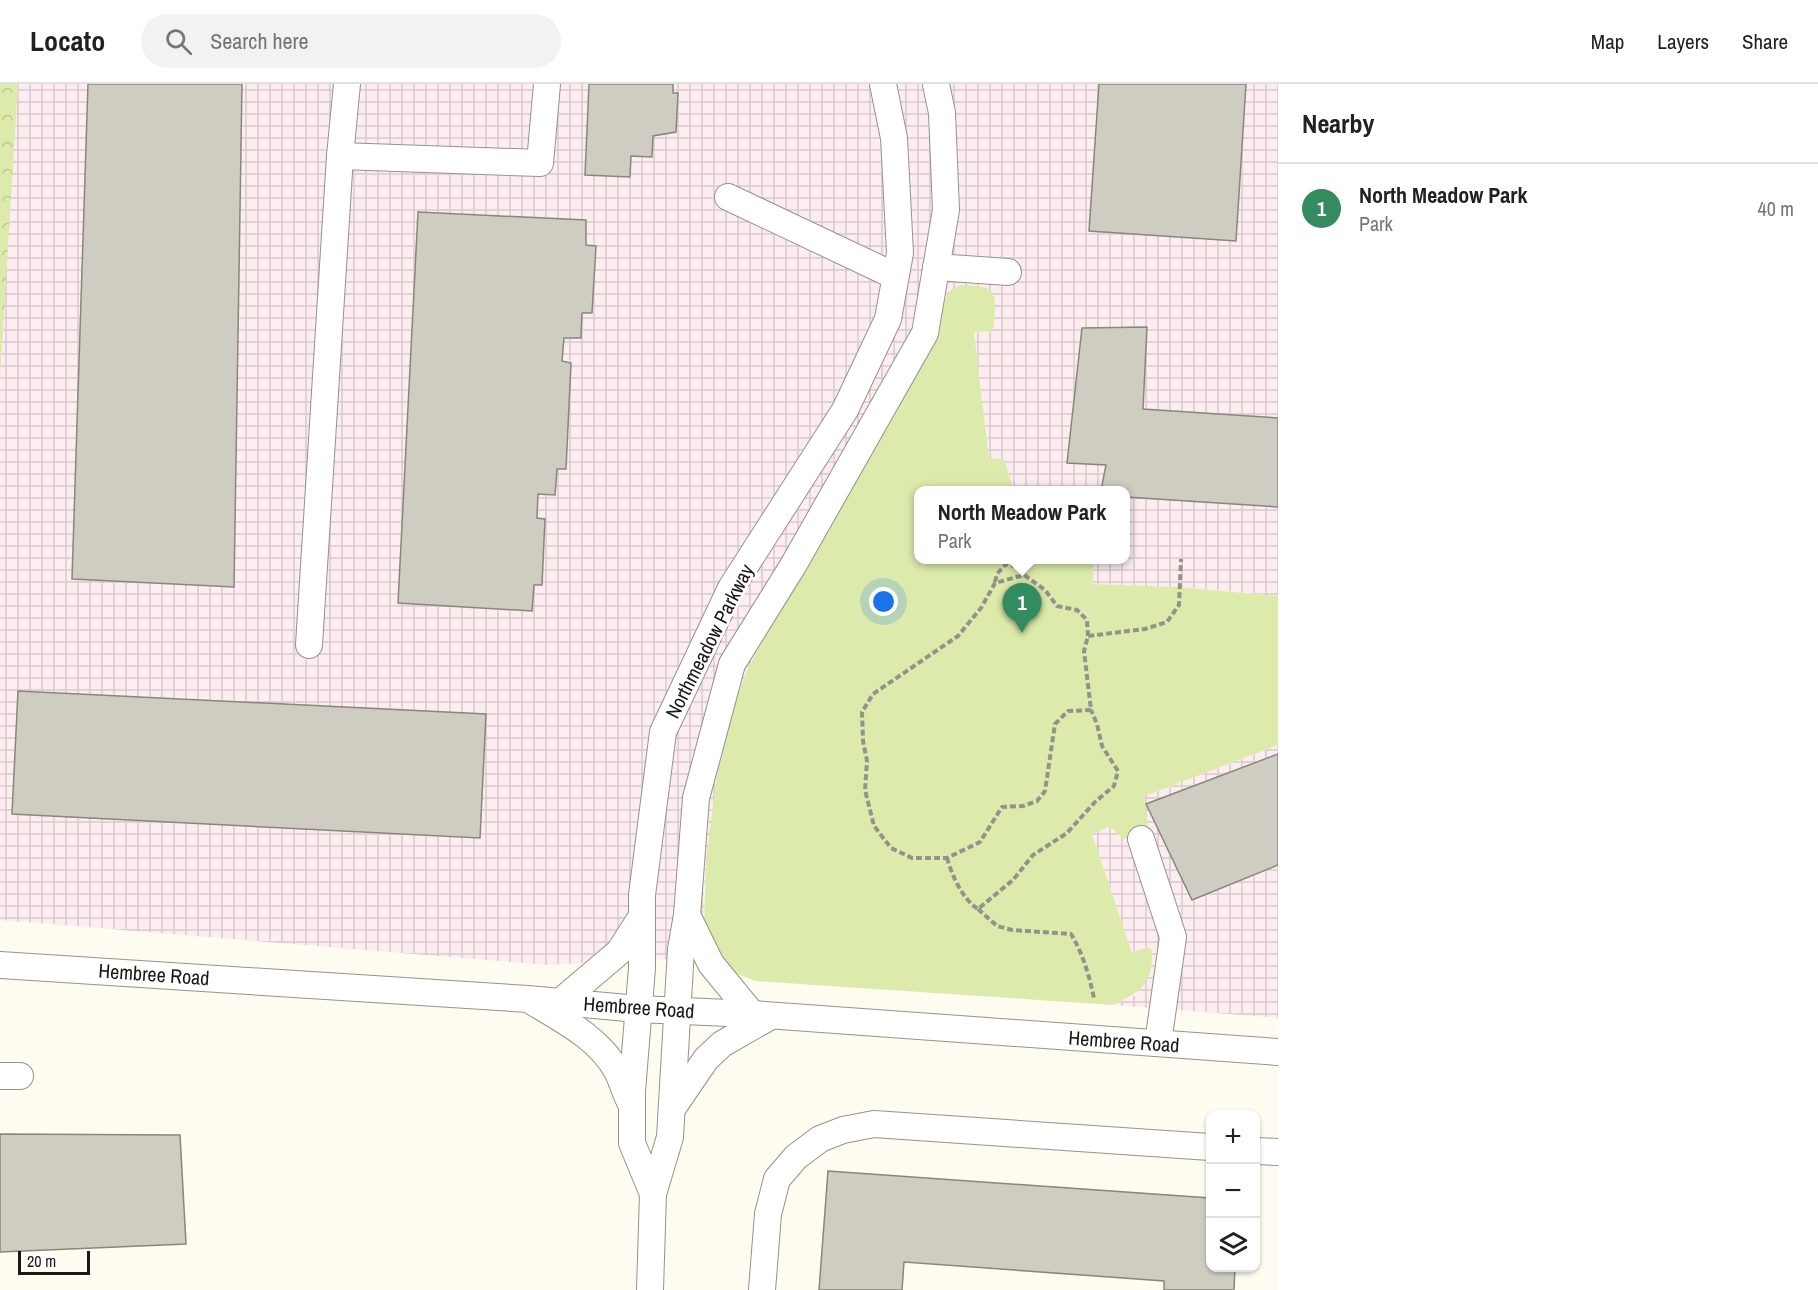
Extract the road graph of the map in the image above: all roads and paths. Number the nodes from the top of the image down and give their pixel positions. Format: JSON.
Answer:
{"nodes":[{"id":1,"x":347,"y":84,"type":"edge"},
{"id":2,"x":547,"y":84,"type":"edge"},
{"id":3,"x":883,"y":84,"type":"edge"},
{"id":4,"x":936,"y":84,"type":"edge"},
{"id":5,"x":340,"y":156,"type":"junction"},
{"id":6,"x":728,"y":197,"type":"dead end"},
{"id":7,"x":936,"y":267,"type":"junction"},
{"id":8,"x":1008,"y":272,"type":"dead end"},
{"id":9,"x":895,"y":276,"type":"junction"},
{"id":10,"x":1180,"y":559,"type":"dead end"},
{"id":11,"x":1024,"y":575,"type":"junction"},
{"id":12,"x":995,"y":583,"type":"junction"},
{"id":13,"x":1088,"y":636,"type":"junction"},
{"id":14,"x":309,"y":645,"type":"dead end"},
{"id":15,"x":1091,"y":710,"type":"junction"},
{"id":16,"x":1141,"y":839,"type":"dead end"},
{"id":17,"x":947,"y":858,"type":"junction"},
{"id":18,"x":978,"y":909,"type":"junction"},
{"id":19,"x":687,"y":915,"type":"junction"},
{"id":20,"x":642,"y":916,"type":"junction"},
{"id":21,"x":0,"y":964,"type":"edge"},
{"id":22,"x":1094,"y":998,"type":"dead end"},
{"id":23,"x":528,"y":999,"type":"junction"},
{"id":24,"x":560,"y":1002,"type":"junction"},
{"id":25,"x":639,"y":1009,"type":"junction"},
{"id":26,"x":679,"y":1010,"type":"junction"},
{"id":27,"x":761,"y":1015,"type":"junction"},
{"id":28,"x":1158,"y":1043,"type":"junction"},
{"id":29,"x":1278,"y":1052,"type":"edge"},
{"id":30,"x":674,"y":1106,"type":"junction"},
{"id":31,"x":632,"y":1107,"type":"junction"},
{"id":32,"x":1206,"y":1148,"type":"edge"},
{"id":33,"x":1260,"y":1151,"type":"edge"},
{"id":34,"x":1278,"y":1152,"type":"edge"},
{"id":35,"x":653,"y":1194,"type":"junction"},
{"id":36,"x":650,"y":1290,"type":"edge"},
{"id":37,"x":762,"y":1290,"type":"edge"}],
"edges":[{"from":1,"to":5,"type":"street"},
{"from":2,"to":5,"type":"street"},
{"from":3,"to":9,"type":"street","name":"Northmeadow Parkway"},
{"from":4,"to":7,"type":"street","name":"Northmeadow Parkway"},
{"from":5,"to":14,"type":"street"},
{"from":6,"to":9,"type":"street"},
{"from":7,"to":8,"type":"street"},
{"from":7,"to":19,"type":"street","name":"Northmeadow Parkway"},
{"from":9,"to":20,"type":"street","name":"Northmeadow Parkway"},
{"from":10,"to":13,"type":"path"},
{"from":11,"to":12,"type":"path"},
{"from":11,"to":12,"type":"path"},
{"from":11,"to":13,"type":"path"},
{"from":12,"to":17,"type":"path"},
{"from":13,"to":15,"type":"path"},
{"from":15,"to":17,"type":"path"},
{"from":15,"to":18,"type":"path"},
{"from":16,"to":28,"type":"street"},
{"from":17,"to":18,"type":"path"},
{"from":18,"to":22,"type":"path"},
{"from":19,"to":26,"type":"street","name":"Northmeadow Parkway"},
{"from":19,"to":27,"type":"street"},
{"from":20,"to":24,"type":"street"},
{"from":20,"to":25,"type":"street","name":"Northmeadow Parkway"},
{"from":21,"to":23,"type":"street","name":"Hembree Road"},
{"from":23,"to":24,"type":"street","name":"Hembree Road"},
{"from":23,"to":31,"type":"street"},
{"from":24,"to":25,"type":"street","name":"Hembree Road"},
{"from":25,"to":26,"type":"street","name":"Hembree Road"},
{"from":25,"to":31,"type":"street","name":"Northmeadow Parkway"},
{"from":26,"to":27,"type":"street","name":"Hembree Road"},
{"from":26,"to":30,"type":"street","name":"Northmeadow Parkway"},
{"from":27,"to":28,"type":"street","name":"Hembree Road"},
{"from":27,"to":30,"type":"street"},
{"from":28,"to":29,"type":"street","name":"Hembree Road"},
{"from":30,"to":35,"type":"street","name":"Northmeadow Parkway"},
{"from":31,"to":35,"type":"street","name":"Northmeadow Parkway"},
{"from":32,"to":37,"type":"street"},
{"from":33,"to":34,"type":"street"},
{"from":35,"to":36,"type":"street","name":"Northmeadow Parkway"}]}
